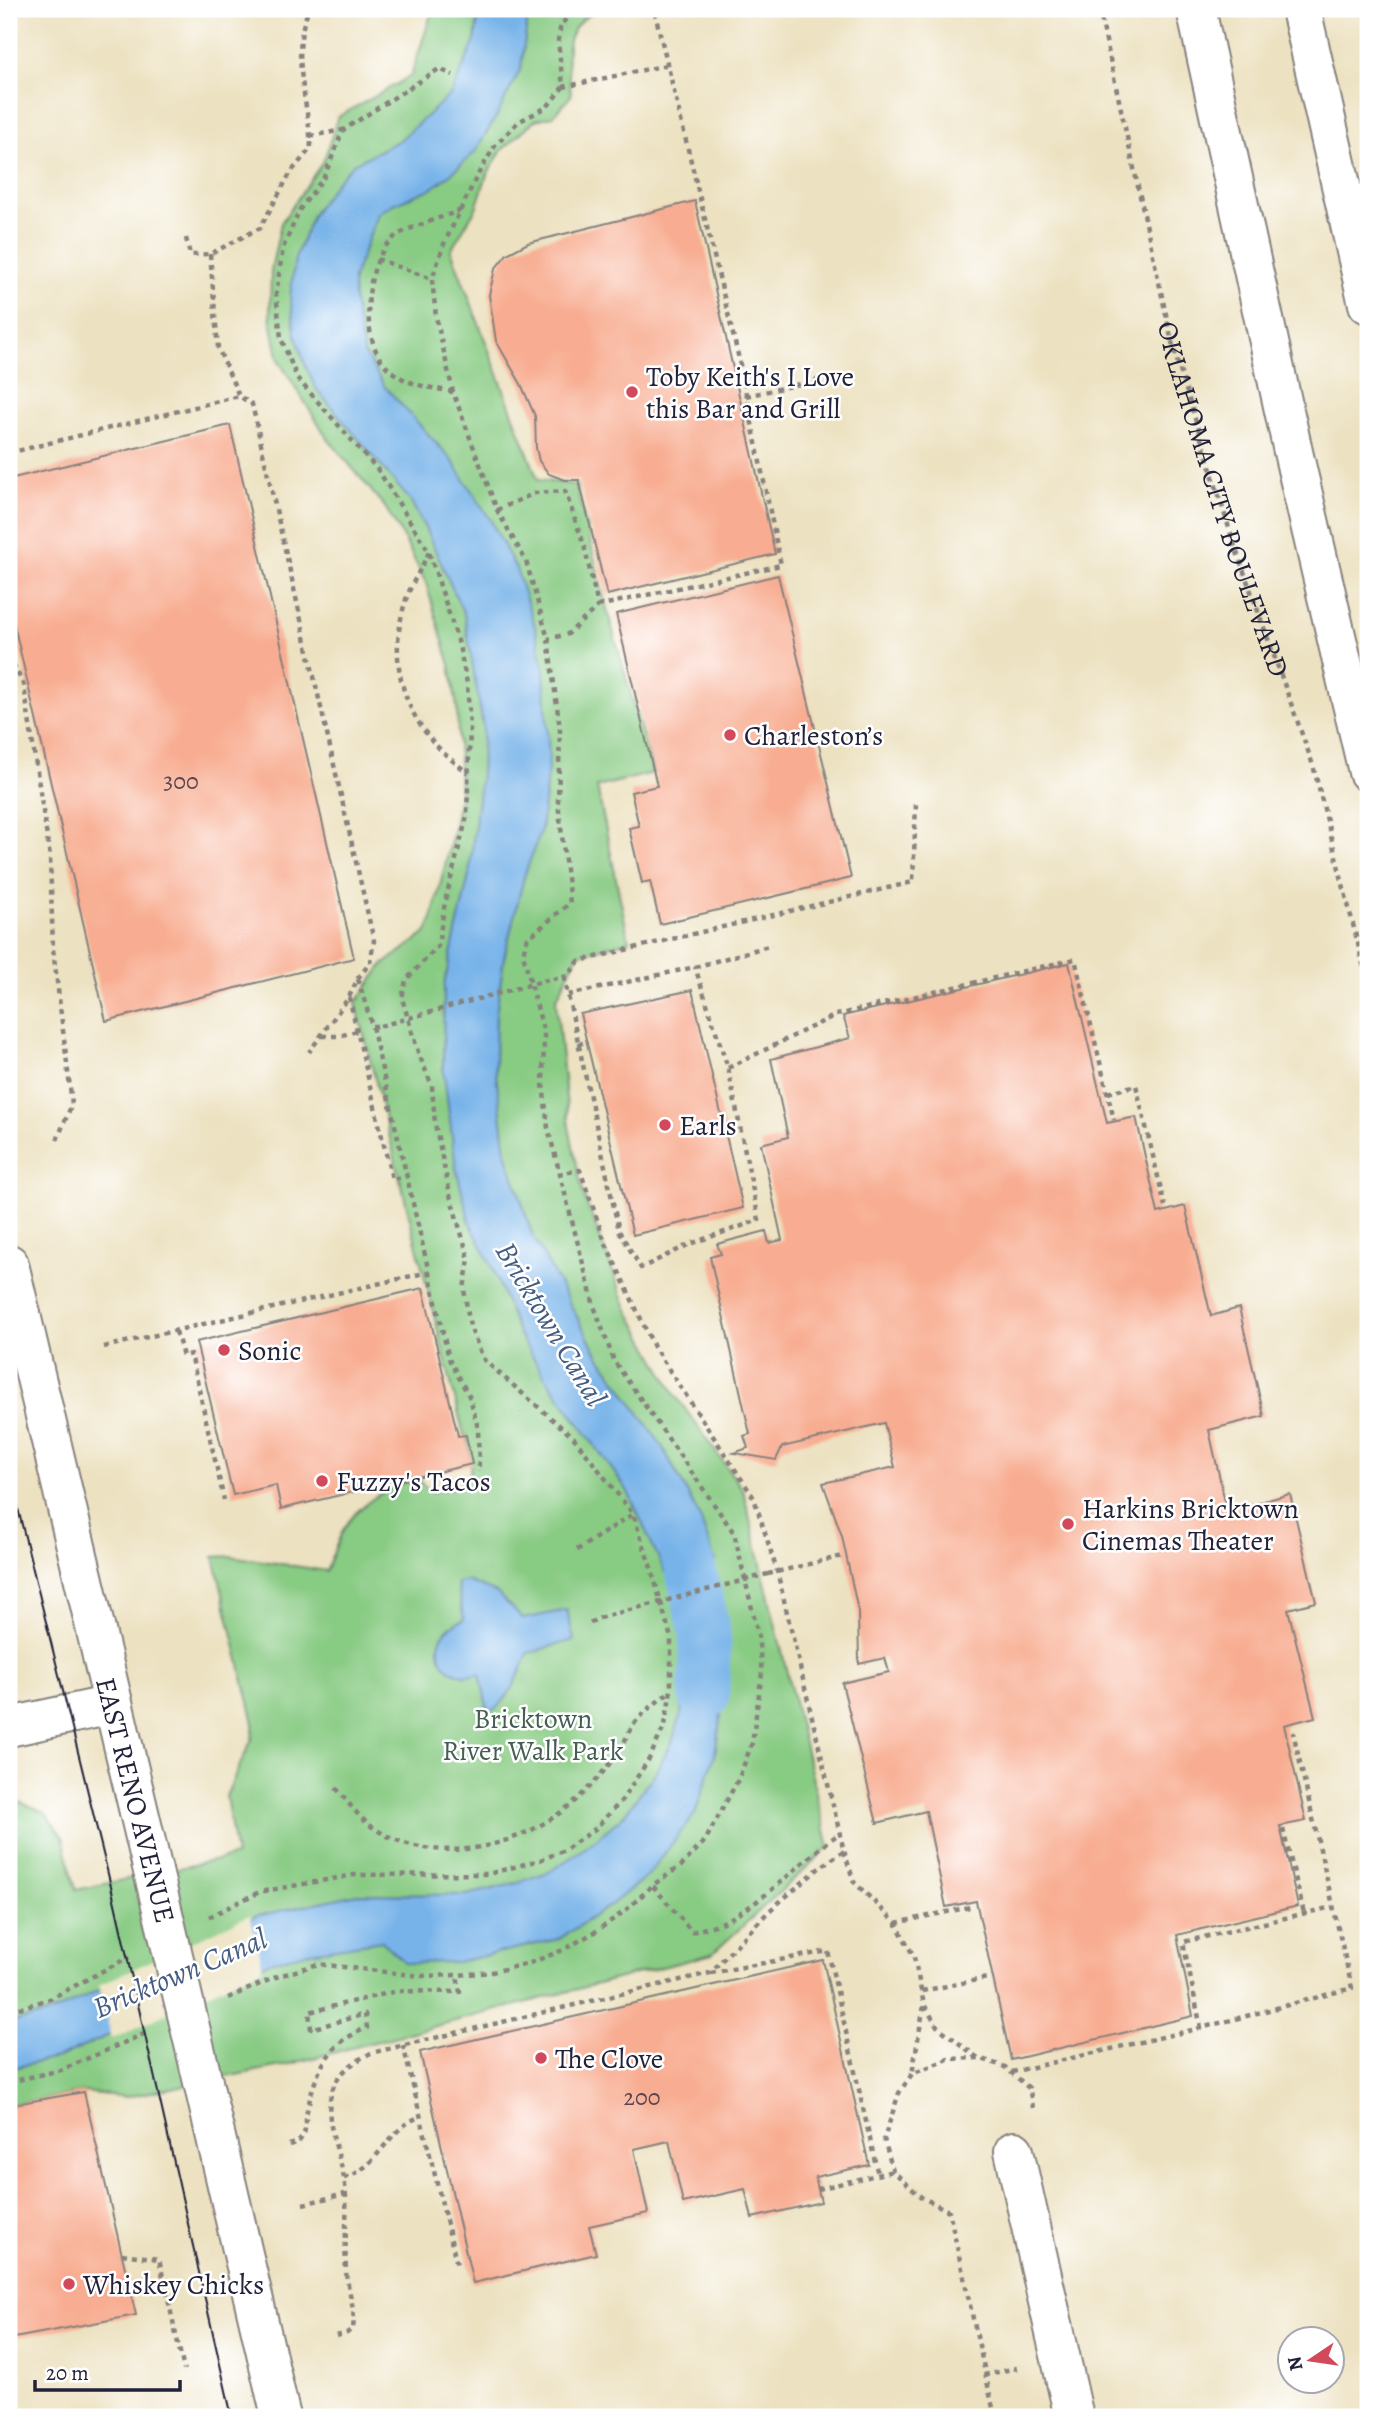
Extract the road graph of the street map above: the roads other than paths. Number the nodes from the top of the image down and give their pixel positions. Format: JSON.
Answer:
{"nodes":[{"id":1,"x":1196,"y":9,"type":"edge"},
{"id":2,"x":1301,"y":9,"type":"edge"},
{"id":3,"x":1368,"y":304,"type":"edge"},
{"id":4,"x":1368,"y":772,"type":"edge"},
{"id":5,"x":9,"y":1264,"type":"edge"},
{"id":6,"x":112,"y":1705,"type":"junction"},
{"id":7,"x":9,"y":1727,"type":"edge"},
{"id":8,"x":1014,"y":2151,"type":"dead end"},
{"id":9,"x":281,"y":2417,"type":"edge"},
{"id":10,"x":1074,"y":2417,"type":"edge"}],
"edges":[{"from":1,"to":4,"type":"main road"},
{"from":2,"to":3,"type":"main road"},
{"from":5,"to":6,"type":"main road","name":"EAST RENO AVENUE"},
{"from":6,"to":7,"type":"main road"},
{"from":6,"to":9,"type":"main road","name":"EAST RENO AVENUE","bridge":true},
{"from":8,"to":10,"type":"main road"}]}
